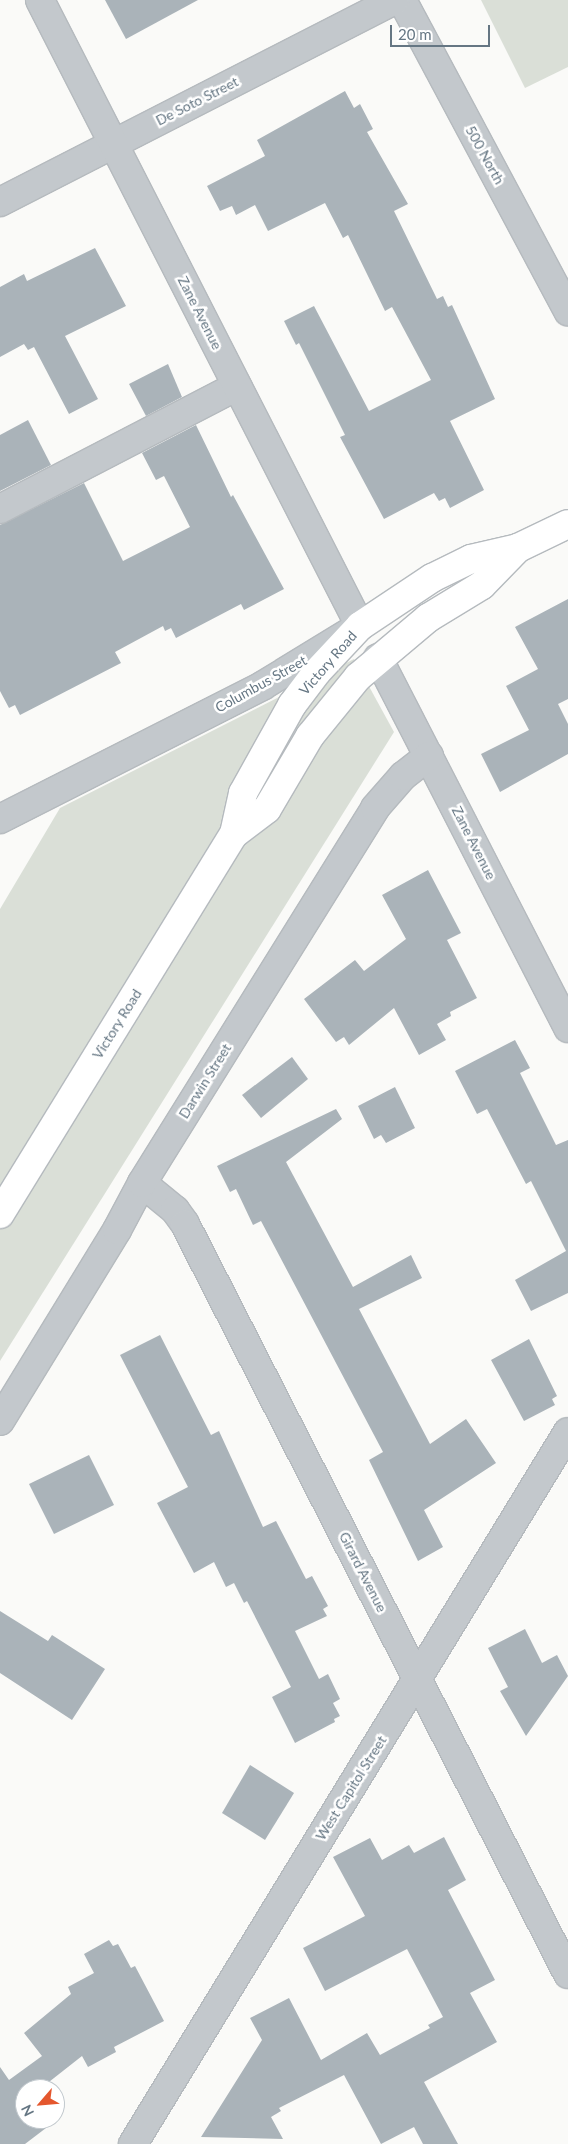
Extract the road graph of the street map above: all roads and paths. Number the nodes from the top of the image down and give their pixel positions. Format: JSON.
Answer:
{"nodes":[{"id":1,"x":40,"y":0,"type":"edge"},
{"id":2,"x":394,"y":0,"type":"edge"},
{"id":3,"x":402,"y":0,"type":"edge"},
{"id":4,"x":114,"y":144,"type":"junction"},
{"id":5,"x":0,"y":202,"type":"edge"},
{"id":6,"x":568,"y":311,"type":"edge"},
{"id":7,"x":237,"y":386,"type":"junction"},
{"id":8,"x":0,"y":509,"type":"edge"},
{"id":9,"x":568,"y":524,"type":"edge"},
{"id":10,"x":518,"y":548,"type":"junction"},
{"id":11,"x":360,"y":626,"type":"junction"},
{"id":12,"x":378,"y":658,"type":"junction"},
{"id":13,"x":429,"y":756,"type":"junction"},
{"id":14,"x":0,"y":819,"type":"edge"},
{"id":15,"x":234,"y":834,"type":"junction"},
{"id":16,"x":568,"y":1028,"type":"edge"},
{"id":17,"x":142,"y":1183,"type":"junction"},
{"id":18,"x":0,"y":1214,"type":"edge"},
{"id":19,"x":0,"y":1421,"type":"edge"},
{"id":20,"x":568,"y":1432,"type":"edge"},
{"id":21,"x":417,"y":1677,"type":"junction"},
{"id":22,"x":568,"y":1974,"type":"edge"},
{"id":23,"x":133,"y":2144,"type":"edge"}],
"edges":[{"from":1,"to":4,"type":"street","name":"Zane Avenue"},
{"from":2,"to":4,"type":"street","name":"De Soto Street"},
{"from":3,"to":6,"type":"street","name":"500 North"},
{"from":4,"to":5,"type":"street","name":"De Soto Street"},
{"from":4,"to":7,"type":"street","name":"Zane Avenue"},
{"from":7,"to":8,"type":"street"},
{"from":7,"to":11,"type":"street","name":"Zane Avenue"},
{"from":9,"to":10,"type":"main road","name":"Columbus Street"},
{"from":10,"to":11,"type":"main road","name":"Columbus Street"},
{"from":10,"to":12,"type":"main road","name":"Columbus Street"},
{"from":11,"to":14,"type":"street","name":"Columbus Street"},
{"from":11,"to":15,"type":"main road","name":"Victory Road"},
{"from":12,"to":13,"type":"street","name":"Zane Avenue"},
{"from":12,"to":15,"type":"main road","name":"Victory Road"},
{"from":13,"to":16,"type":"street","name":"Zane Avenue"},
{"from":13,"to":17,"type":"street","name":"Darwin Street"},
{"from":15,"to":18,"type":"main road","name":"Victory Road"},
{"from":17,"to":19,"type":"street","name":"Darwin Street"},
{"from":17,"to":21,"type":"street","name":"Girard Avenue"},
{"from":20,"to":21,"type":"street","name":"West Capitol Street"},
{"from":21,"to":22,"type":"street","name":"Girard Avenue"},
{"from":21,"to":23,"type":"street","name":"West Capitol Street"}]}
